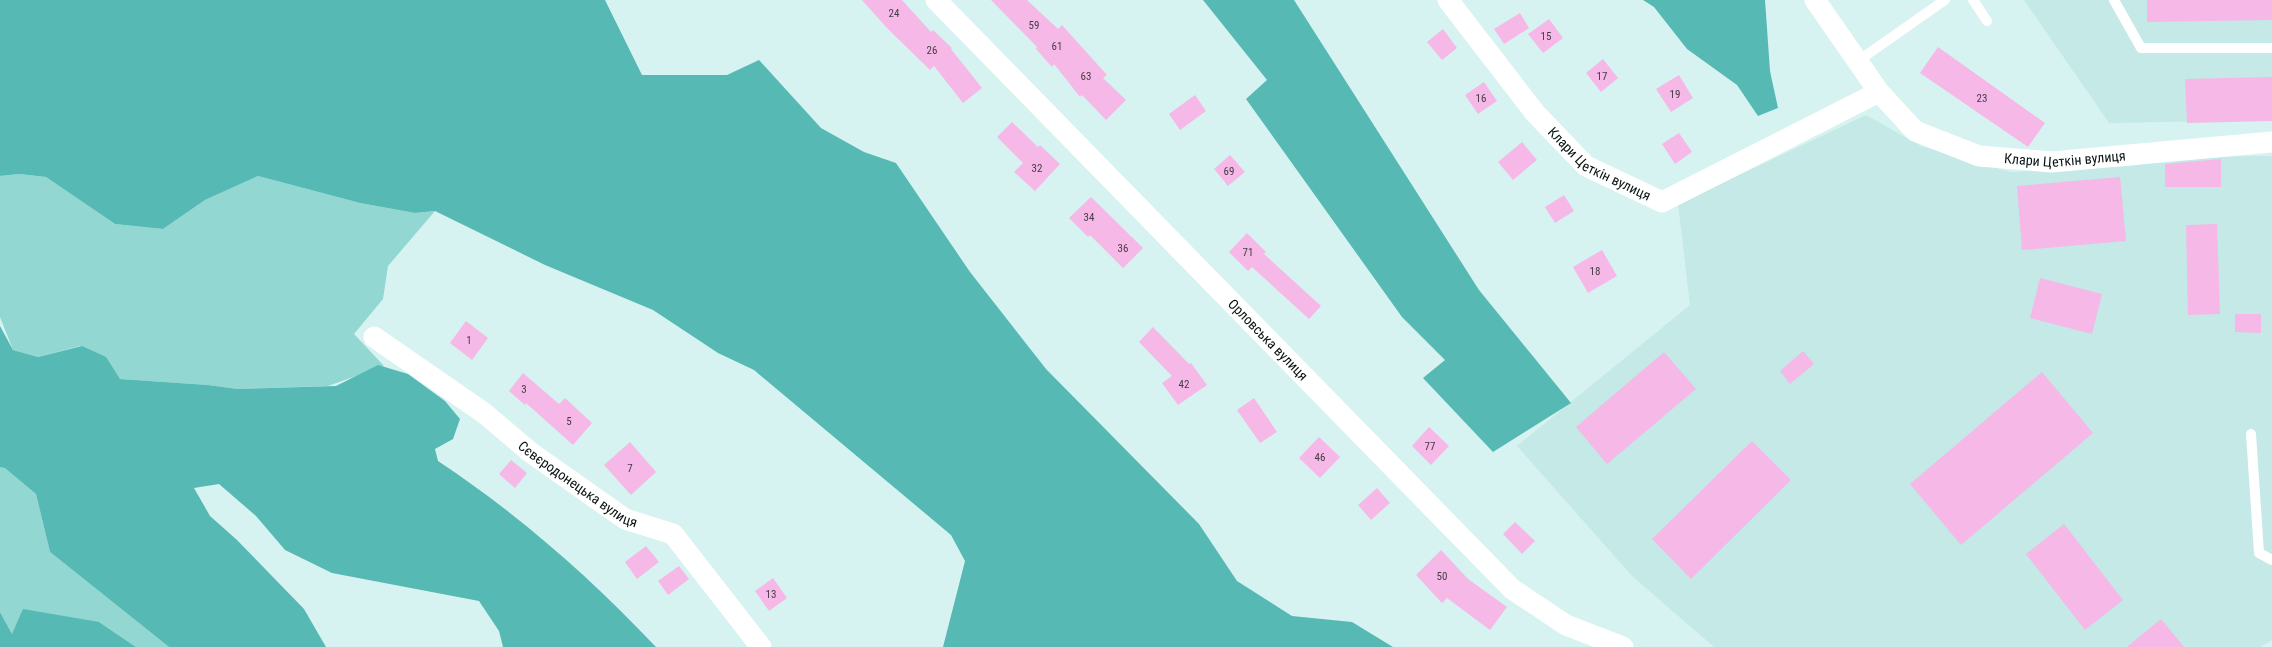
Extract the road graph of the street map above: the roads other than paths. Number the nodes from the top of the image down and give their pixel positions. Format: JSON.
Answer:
{"nodes":[{"id":1,"x":936,"y":0,"type":"edge"},
{"id":2,"x":1448,"y":0,"type":"edge"},
{"id":3,"x":1815,"y":0,"type":"edge"},
{"id":4,"x":1945,"y":0,"type":"edge"},
{"id":5,"x":1973,"y":0,"type":"edge"},
{"id":6,"x":2114,"y":0,"type":"edge"},
{"id":7,"x":1987,"y":21,"type":"dead end"},
{"id":8,"x":2272,"y":48,"type":"edge"},
{"id":9,"x":1858,"y":62,"type":"junction"},
{"id":10,"x":1879,"y":92,"type":"junction"},
{"id":11,"x":2272,"y":142,"type":"edge"},
{"id":12,"x":374,"y":336,"type":"dead end"},
{"id":13,"x":2251,"y":434,"type":"dead end"},
{"id":14,"x":2272,"y":560,"type":"edge"},
{"id":15,"x":761,"y":647,"type":"edge"},
{"id":16,"x":1623,"y":647,"type":"edge"}],
"edges":[{"from":1,"to":16,"type":"street","name":"Орловська вулиця"},
{"from":2,"to":10,"type":"street","name":"Клари Цеткін вулиця"},
{"from":3,"to":9,"type":"street","name":"Клари Цеткін вулиця"},
{"from":4,"to":9,"type":"lane"},
{"from":5,"to":7,"type":"lane"},
{"from":6,"to":8,"type":"lane"},
{"from":9,"to":10,"type":"street","name":"Клари Цеткін вулиця"},
{"from":10,"to":11,"type":"street","name":"Клари Цеткін вулиця"},
{"from":12,"to":15,"type":"street","name":"Сєвєродонецька вулиця"},
{"from":13,"to":14,"type":"lane"}]}
